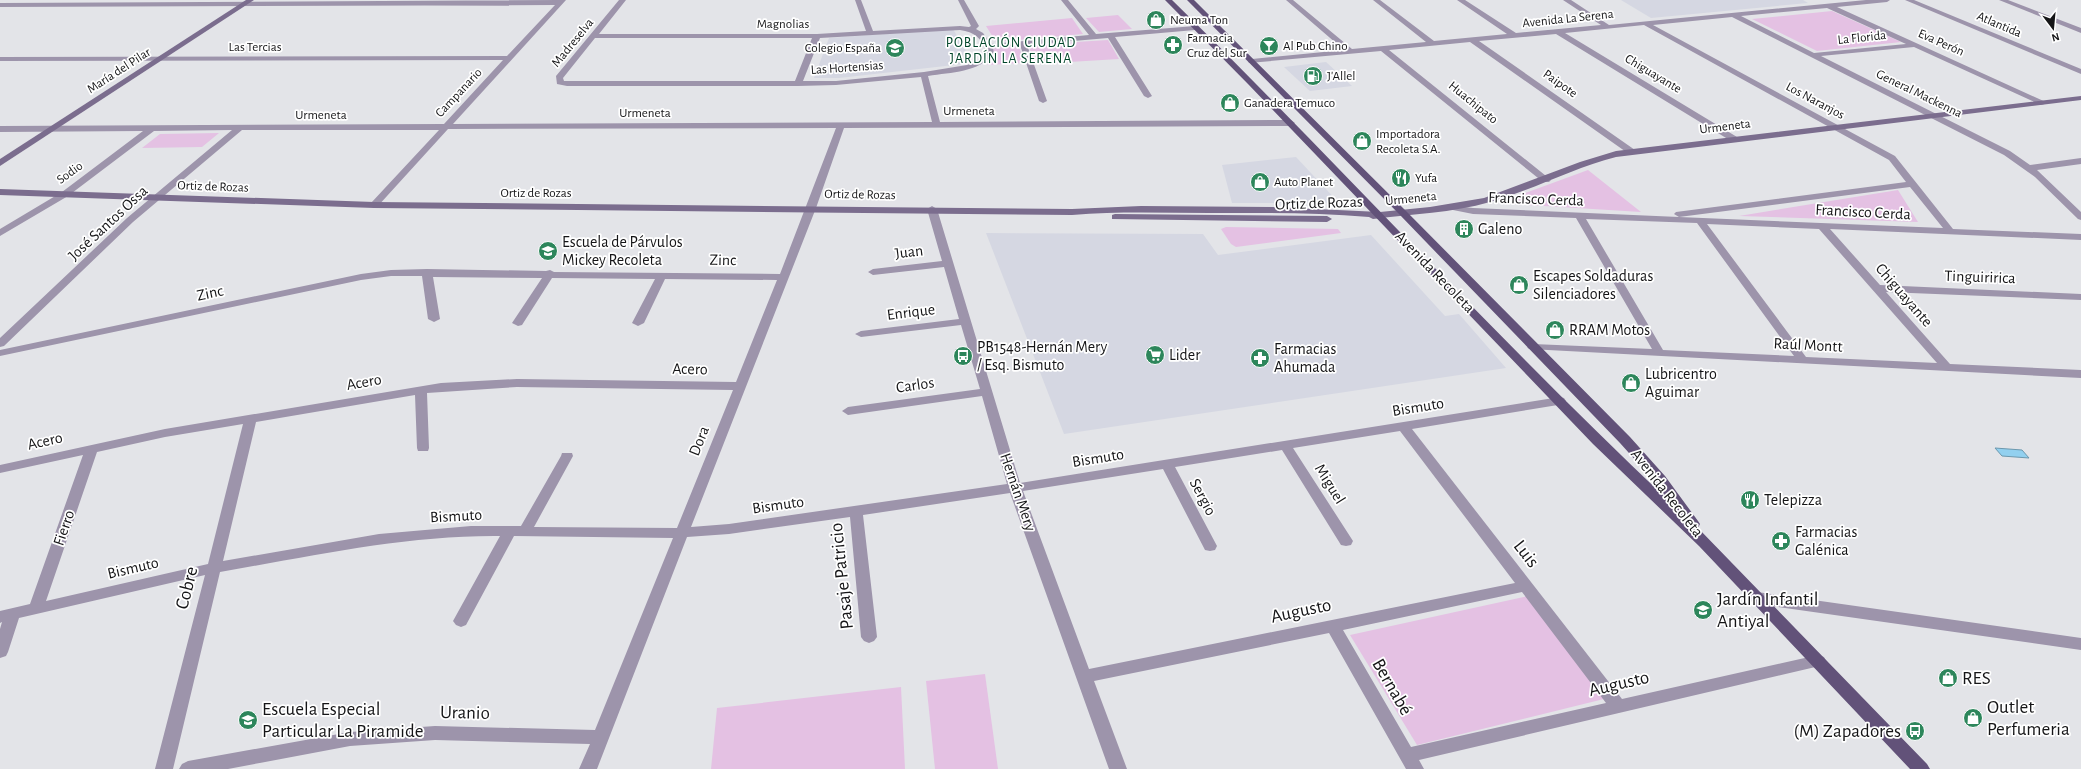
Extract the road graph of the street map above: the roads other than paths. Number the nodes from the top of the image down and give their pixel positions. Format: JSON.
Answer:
{"nodes":[{"id":1,"x":623,"y":0,"type":"edge"},
{"id":2,"x":858,"y":0,"type":"edge"},
{"id":3,"x":961,"y":0,"type":"edge"},
{"id":4,"x":1064,"y":0,"type":"edge"},
{"id":5,"x":1168,"y":0,"type":"edge"},
{"id":6,"x":1190,"y":0,"type":"edge"},
{"id":7,"x":1289,"y":0,"type":"edge"},
{"id":8,"x":1376,"y":0,"type":"edge"},
{"id":9,"x":1460,"y":0,"type":"edge"},
{"id":10,"x":1566,"y":0,"type":"edge"},
{"id":11,"x":1888,"y":0,"type":"edge"},
{"id":12,"x":1908,"y":0,"type":"edge"},
{"id":13,"x":2002,"y":0,"type":"edge"},
{"id":14,"x":562,"y":1,"type":"edge"},
{"id":15,"x":248,"y":2,"type":"edge"},
{"id":16,"x":0,"y":4,"type":"edge"},
{"id":17,"x":1828,"y":6,"type":"junction"},
{"id":18,"x":1732,"y":15,"type":"junction"},
{"id":19,"x":1645,"y":23,"type":"junction"},
{"id":20,"x":1608,"y":27,"type":"junction"},
{"id":21,"x":1195,"y":28,"type":"junction"},
{"id":22,"x":972,"y":29,"type":"junction"},
{"id":23,"x":2081,"y":31,"type":"edge"},
{"id":24,"x":870,"y":32,"type":"junction"},
{"id":25,"x":1558,"y":32,"type":"junction"},
{"id":26,"x":1110,"y":35,"type":"junction"},
{"id":27,"x":594,"y":36,"type":"junction"},
{"id":28,"x":817,"y":36,"type":"junction"},
{"id":29,"x":1515,"y":36,"type":"junction"},
{"id":30,"x":1094,"y":37,"type":"junction"},
{"id":31,"x":1472,"y":40,"type":"junction"},
{"id":32,"x":1023,"y":43,"type":"junction"},
{"id":33,"x":1433,"y":44,"type":"junction"},
{"id":34,"x":1915,"y":45,"type":"junction"},
{"id":35,"x":989,"y":46,"type":"junction"},
{"id":36,"x":1383,"y":49,"type":"junction"},
{"id":37,"x":1351,"y":52,"type":"junction"},
{"id":38,"x":1812,"y":55,"type":"junction"},
{"id":39,"x":510,"y":58,"type":"junction"},
{"id":40,"x":160,"y":59,"type":"junction"},
{"id":41,"x":0,"y":60,"type":"edge"},
{"id":42,"x":1252,"y":62,"type":"junction"},
{"id":43,"x":2081,"y":72,"type":"edge"},
{"id":44,"x":924,"y":74,"type":"junction"},
{"id":45,"x":560,"y":82,"type":"joint"},
{"id":46,"x":798,"y":84,"type":"junction"},
{"id":47,"x":1148,"y":96,"type":"dead end"},
{"id":48,"x":2081,"y":98,"type":"edge"},
{"id":49,"x":1043,"y":100,"type":"dead end"},
{"id":50,"x":2044,"y":103,"type":"junction"},
{"id":51,"x":1934,"y":116,"type":"junction"},
{"id":52,"x":1291,"y":123,"type":"junction"},
{"id":53,"x":841,"y":125,"type":"junction"},
{"id":54,"x":937,"y":125,"type":"junction"},
{"id":55,"x":446,"y":127,"type":"junction"},
{"id":56,"x":1836,"y":127,"type":"junction"},
{"id":57,"x":240,"y":128,"type":"junction"},
{"id":58,"x":52,"y":129,"type":"junction"},
{"id":59,"x":151,"y":129,"type":"junction"},
{"id":60,"x":0,"y":130,"type":"edge"},
{"id":61,"x":1321,"y":131,"type":"junction"},
{"id":62,"x":1734,"y":139,"type":"junction"},
{"id":63,"x":1632,"y":152,"type":"junction"},
{"id":64,"x":2081,"y":161,"type":"edge"},
{"id":65,"x":0,"y":163,"type":"edge"},
{"id":66,"x":2029,"y":168,"type":"junction"},
{"id":67,"x":1546,"y":180,"type":"junction"},
{"id":68,"x":1914,"y":184,"type":"junction"},
{"id":69,"x":0,"y":192,"type":"edge"},
{"id":70,"x":65,"y":194,"type":"junction"},
{"id":71,"x":157,"y":198,"type":"junction"},
{"id":72,"x":374,"y":204,"type":"junction"},
{"id":73,"x":1451,"y":207,"type":"junction"},
{"id":74,"x":811,"y":208,"type":"junction"},
{"id":75,"x":932,"y":209,"type":"junction"},
{"id":76,"x":1403,"y":213,"type":"junction"},
{"id":77,"x":1380,"y":215,"type":"junction"},
{"id":78,"x":1580,"y":216,"type":"junction"},
{"id":79,"x":2081,"y":217,"type":"edge"},
{"id":80,"x":1643,"y":218,"type":"junction"},
{"id":81,"x":1699,"y":220,"type":"junction"},
{"id":82,"x":1821,"y":225,"type":"junction"},
{"id":83,"x":1950,"y":231,"type":"junction"},
{"id":84,"x":0,"y":233,"type":"edge"},
{"id":85,"x":2081,"y":237,"type":"edge"},
{"id":86,"x":948,"y":263,"type":"junction"},
{"id":87,"x":427,"y":272,"type":"junction"},
{"id":88,"x":873,"y":272,"type":"dead end"},
{"id":89,"x":550,"y":273,"type":"junction"},
{"id":90,"x":662,"y":275,"type":"junction"},
{"id":91,"x":784,"y":277,"type":"junction"},
{"id":92,"x":1877,"y":288,"type":"junction"},
{"id":93,"x":2081,"y":297,"type":"edge"},
{"id":94,"x":434,"y":319,"type":"dead end"},
{"id":95,"x":966,"y":321,"type":"junction"},
{"id":96,"x":518,"y":322,"type":"dead end"},
{"id":97,"x":638,"y":323,"type":"dead end"},
{"id":98,"x":861,"y":334,"type":"dead end"},
{"id":99,"x":0,"y":344,"type":"edge"},
{"id":100,"x":1533,"y":347,"type":"junction"},
{"id":101,"x":0,"y":353,"type":"edge"},
{"id":102,"x":1660,"y":354,"type":"junction"},
{"id":103,"x":1803,"y":361,"type":"junction"},
{"id":104,"x":1947,"y":368,"type":"junction"},
{"id":105,"x":2081,"y":374,"type":"edge"},
{"id":106,"x":740,"y":386,"type":"junction"},
{"id":107,"x":420,"y":390,"type":"junction"},
{"id":108,"x":986,"y":392,"type":"junction"},
{"id":109,"x":1560,"y":401,"type":"junction"},
{"id":110,"x":848,"y":411,"type":"dead end"},
{"id":111,"x":251,"y":418,"type":"junction"},
{"id":112,"x":1403,"y":426,"type":"junction"},
{"id":113,"x":1285,"y":445,"type":"junction"},
{"id":114,"x":92,"y":448,"type":"junction"},
{"id":115,"x":423,"y":448,"type":"dead end"},
{"id":116,"x":567,"y":456,"type":"dead end"},
{"id":117,"x":1167,"y":464,"type":"junction"},
{"id":118,"x":0,"y":469,"type":"edge"},
{"id":119,"x":1015,"y":488,"type":"junction"},
{"id":120,"x":856,"y":511,"type":"junction"},
{"id":121,"x":510,"y":531,"type":"junction"},
{"id":122,"x":525,"y":531,"type":"junction"},
{"id":123,"x":680,"y":532,"type":"junction"},
{"id":124,"x":1346,"y":541,"type":"dead end"},
{"id":125,"x":1704,"y":542,"type":"junction"},
{"id":126,"x":1210,"y":546,"type":"dead end"},
{"id":127,"x":212,"y":568,"type":"junction"},
{"id":128,"x":1526,"y":586,"type":"junction"},
{"id":129,"x":1757,"y":598,"type":"junction"},
{"id":130,"x":36,"y":608,"type":"junction"},
{"id":131,"x":6,"y":615,"type":"edge"},
{"id":132,"x":461,"y":621,"type":"dead end"},
{"id":133,"x":1333,"y":626,"type":"junction"},
{"id":134,"x":869,"y":637,"type":"dead end"},
{"id":135,"x":2081,"y":644,"type":"edge"},
{"id":136,"x":0,"y":652,"type":"edge"},
{"id":137,"x":1818,"y":661,"type":"junction"},
{"id":138,"x":1084,"y":676,"type":"junction"},
{"id":139,"x":1618,"y":706,"type":"junction"},
{"id":140,"x":600,"y":737,"type":"junction"},
{"id":141,"x":1412,"y":762,"type":"edge"},
{"id":142,"x":164,"y":769,"type":"edge"},
{"id":143,"x":188,"y":769,"type":"edge"},
{"id":144,"x":588,"y":769,"type":"edge"},
{"id":145,"x":1118,"y":769,"type":"edge"},
{"id":146,"x":1921,"y":769,"type":"edge"}],
"edges":[{"from":1,"to":27,"type":"street","name":"Madreselva"},
{"from":2,"to":24,"type":"street"},
{"from":3,"to":22,"type":"street"},
{"from":4,"to":30,"type":"street"},
{"from":5,"to":21,"type":"main road","name":"Avenida Recoleta"},
{"from":6,"to":42,"type":"main road","name":"Avenida Recoleta"},
{"from":7,"to":37,"type":"street"},
{"from":8,"to":33,"type":"street"},
{"from":9,"to":29,"type":"street"},
{"from":10,"to":20,"type":"street"},
{"from":11,"to":17,"type":"street","name":"Avenida La Serena"},
{"from":12,"to":43,"type":"street","name":"Atlantida"},
{"from":13,"to":23,"type":"street"},
{"from":14,"to":15,"type":"street"},
{"from":14,"to":39,"type":"street","name":"Campanario"},
{"from":15,"to":16,"type":"street"},
{"from":15,"to":40,"type":"street","name":"María del Pilar"},
{"from":17,"to":18,"type":"street","name":"Avenida La Serena"},
{"from":17,"to":34,"type":"street","name":"Eva Perón"},
{"from":18,"to":19,"type":"street","name":"Avenida La Serena"},
{"from":18,"to":38,"type":"street","name":"General Mackenna"},
{"from":19,"to":20,"type":"street","name":"Avenida La Serena"},
{"from":19,"to":56,"type":"street","name":"Los Naranjos"},
{"from":20,"to":25,"type":"street","name":"Avenida La Serena"},
{"from":21,"to":26,"type":"street"},
{"from":21,"to":52,"type":"main road","name":"Avenida Recoleta"},
{"from":22,"to":24,"type":"street","name":"Magnolias"},
{"from":22,"to":35,"type":"street"},
{"from":24,"to":28,"type":"street","name":"Magnolias"},
{"from":25,"to":29,"type":"street","name":"Avenida La Serena"},
{"from":25,"to":62,"type":"street","name":"Chiguayante"},
{"from":26,"to":30,"type":"street"},
{"from":26,"to":47,"type":"street"},
{"from":27,"to":28,"type":"street","name":"Magnolias"},
{"from":27,"to":45,"type":"street","name":"Madreselva"},
{"from":28,"to":46,"type":"street"},
{"from":29,"to":31,"type":"street","name":"Avenida La Serena"},
{"from":30,"to":32,"type":"street"},
{"from":31,"to":33,"type":"street","name":"Avenida La Serena"},
{"from":31,"to":63,"type":"street","name":"Paipote"},
{"from":32,"to":35,"type":"street"},
{"from":32,"to":49,"type":"street"},
{"from":33,"to":36,"type":"street","name":"Avenida La Serena"},
{"from":34,"to":38,"type":"street","name":"La Florida"},
{"from":34,"to":50,"type":"street","name":"Eva Perón"},
{"from":35,"to":44,"type":"street","name":"Las Hortensias"},
{"from":36,"to":37,"type":"street","name":"Avenida La Serena"},
{"from":36,"to":67,"type":"street","name":"Huachipato"},
{"from":37,"to":42,"type":"street","name":"Avenida La Serena"},
{"from":38,"to":51,"type":"street","name":"General Mackenna"},
{"from":39,"to":40,"type":"street","name":"Las Tercias"},
{"from":39,"to":55,"type":"street","name":"Campanario"},
{"from":40,"to":41,"type":"street","name":"Las Tercias"},
{"from":40,"to":58,"type":"street","name":"María del Pilar"},
{"from":42,"to":61,"type":"main road","name":"Avenida Recoleta"},
{"from":44,"to":46,"type":"street","name":"Las Hortensias"},
{"from":44,"to":54,"type":"street"},
{"from":45,"to":46,"type":"street","name":"Las Hortensias"},
{"from":48,"to":50,"type":"street","name":"Urmeneta"},
{"from":50,"to":51,"type":"street","name":"Urmeneta"},
{"from":51,"to":56,"type":"street","name":"Urmeneta"},
{"from":51,"to":66,"type":"street","name":"General Mackenna"},
{"from":52,"to":54,"type":"street","name":"Urmeneta"},
{"from":52,"to":61,"type":"main road"},
{"from":52,"to":77,"type":"main road","name":"Avenida Recoleta"},
{"from":53,"to":54,"type":"street","name":"Urmeneta"},
{"from":53,"to":55,"type":"street","name":"Urmeneta"},
{"from":53,"to":74,"type":"street","name":"Dora"},
{"from":55,"to":57,"type":"street","name":"Urmeneta"},
{"from":55,"to":72,"type":"street","name":"Campanario"},
{"from":56,"to":62,"type":"street","name":"Urmeneta"},
{"from":56,"to":68,"type":"street","name":"Los Naranjos"},
{"from":57,"to":59,"type":"street","name":"Urmeneta"},
{"from":57,"to":71,"type":"street","name":"José Santos Ossa"},
{"from":58,"to":59,"type":"street","name":"Urmeneta"},
{"from":58,"to":60,"type":"street","name":"Urmeneta"},
{"from":58,"to":65,"type":"street","name":"María del Pilar"},
{"from":59,"to":70,"type":"street","name":"Sodio"},
{"from":61,"to":76,"type":"main road","name":"Avenida Recoleta"},
{"from":62,"to":63,"type":"street","name":"Urmeneta"},
{"from":63,"to":67,"type":"street","name":"Urmeneta"},
{"from":64,"to":66,"type":"street"},
{"from":66,"to":79,"type":"street","name":"General Mackenna"},
{"from":67,"to":73,"type":"street","name":"Urmeneta"},
{"from":68,"to":80,"type":"street","name":"Francisco Cerda"},
{"from":68,"to":83,"type":"street","name":"Los Naranjos"},
{"from":69,"to":70,"type":"street","name":"Ortiz de Rozas"},
{"from":70,"to":71,"type":"street","name":"Ortiz de Rozas"},
{"from":70,"to":84,"type":"street","name":"Sodio"},
{"from":71,"to":72,"type":"street","name":"Ortiz de Rozas"},
{"from":71,"to":99,"type":"street","name":"José Santos Ossa"},
{"from":72,"to":74,"type":"street","name":"Ortiz de Rozas"},
{"from":73,"to":76,"type":"street","name":"Urmeneta"},
{"from":73,"to":78,"type":"street","name":"Francisco Cerda"},
{"from":74,"to":75,"type":"street","name":"Ortiz de Rozas"},
{"from":74,"to":91,"type":"street","name":"Dora"},
{"from":75,"to":77,"type":"street","name":"Ortiz de Rozas"},
{"from":75,"to":86,"type":"street","name":"Hernán Mery"},
{"from":76,"to":77,"type":"street","name":"Urmeneta"},
{"from":76,"to":100,"type":"main road","name":"Avenida Recoleta"},
{"from":77,"to":109,"type":"main road","name":"Avenida Recoleta"},
{"from":78,"to":80,"type":"street","name":"Francisco Cerda"},
{"from":78,"to":102,"type":"street"},
{"from":80,"to":81,"type":"street","name":"Francisco Cerda"},
{"from":81,"to":82,"type":"street","name":"Francisco Cerda"},
{"from":81,"to":103,"type":"street"},
{"from":82,"to":83,"type":"street","name":"Francisco Cerda"},
{"from":82,"to":92,"type":"street","name":"Chiguayante"},
{"from":83,"to":85,"type":"street","name":"Francisco Cerda"},
{"from":86,"to":88,"type":"street","name":"Juan"},
{"from":86,"to":95,"type":"street","name":"Hernán Mery"},
{"from":87,"to":89,"type":"street","name":"Zinc"},
{"from":87,"to":94,"type":"street"},
{"from":87,"to":101,"type":"street","name":"Zinc"},
{"from":89,"to":90,"type":"street","name":"Zinc"},
{"from":89,"to":96,"type":"street"},
{"from":90,"to":91,"type":"street","name":"Zinc"},
{"from":90,"to":97,"type":"street"},
{"from":91,"to":106,"type":"street","name":"Dora"},
{"from":92,"to":93,"type":"street","name":"Tinguiririca"},
{"from":92,"to":104,"type":"street","name":"Chiguayante"},
{"from":95,"to":98,"type":"street","name":"Enrique"},
{"from":95,"to":108,"type":"street","name":"Hernán Mery"},
{"from":100,"to":102,"type":"street","name":"Raúl Montt"},
{"from":100,"to":125,"type":"main road","name":"Avenida Recoleta"},
{"from":102,"to":103,"type":"street","name":"Raúl Montt"},
{"from":103,"to":104,"type":"street","name":"Raúl Montt"},
{"from":104,"to":105,"type":"street","name":"Raúl Montt"},
{"from":106,"to":107,"type":"street","name":"Acero"},
{"from":106,"to":123,"type":"street","name":"Dora"},
{"from":107,"to":111,"type":"street","name":"Acero"},
{"from":107,"to":115,"type":"street"},
{"from":108,"to":110,"type":"street","name":"Carlos"},
{"from":108,"to":119,"type":"street","name":"Hernán Mery"},
{"from":109,"to":112,"type":"street","name":"Bismuto"},
{"from":109,"to":125,"type":"main road","name":"Avenida Recoleta"},
{"from":111,"to":114,"type":"street","name":"Acero"},
{"from":111,"to":127,"type":"street","name":"Cobre"},
{"from":112,"to":113,"type":"street","name":"Bismuto"},
{"from":112,"to":128,"type":"street","name":"Luis"},
{"from":113,"to":117,"type":"street","name":"Bismuto"},
{"from":113,"to":124,"type":"street","name":"Miguel"},
{"from":114,"to":118,"type":"street","name":"Acero"},
{"from":114,"to":130,"type":"street","name":"Fierro"},
{"from":116,"to":122,"type":"street"},
{"from":117,"to":119,"type":"street","name":"Bismuto"},
{"from":117,"to":126,"type":"street","name":"Sergio"},
{"from":119,"to":120,"type":"street","name":"Bismuto"},
{"from":119,"to":138,"type":"street","name":"Hernán Mery"},
{"from":120,"to":123,"type":"street","name":"Bismuto"},
{"from":120,"to":134,"type":"street","name":"Pasaje Patricio"},
{"from":121,"to":122,"type":"street","name":"Bismuto"},
{"from":121,"to":127,"type":"street","name":"Bismuto"},
{"from":121,"to":132,"type":"street"},
{"from":122,"to":123,"type":"street","name":"Bismuto"},
{"from":123,"to":140,"type":"street","name":"Dora"},
{"from":125,"to":129,"type":"main road","name":"Avenida Recoleta"},
{"from":127,"to":130,"type":"street","name":"Bismuto"},
{"from":127,"to":142,"type":"street","name":"Cobre"},
{"from":128,"to":133,"type":"street","name":"Augusto"},
{"from":128,"to":139,"type":"street","name":"Luis"},
{"from":129,"to":135,"type":"street"},
{"from":129,"to":137,"type":"main road","name":"Avenida Recoleta"},
{"from":130,"to":131,"type":"street","name":"Bismuto"},
{"from":131,"to":136,"type":"street"},
{"from":133,"to":138,"type":"street","name":"Augusto"},
{"from":133,"to":141,"type":"street","name":"Bernabé"},
{"from":137,"to":139,"type":"street","name":"Augusto"},
{"from":137,"to":146,"type":"main road","name":"Avenida Recoleta"},
{"from":138,"to":145,"type":"street","name":"Hernán Mery"},
{"from":139,"to":141,"type":"street","name":"Augusto"},
{"from":140,"to":143,"type":"street","name":"Uranio"},
{"from":140,"to":144,"type":"street","name":"Dora"}]}
